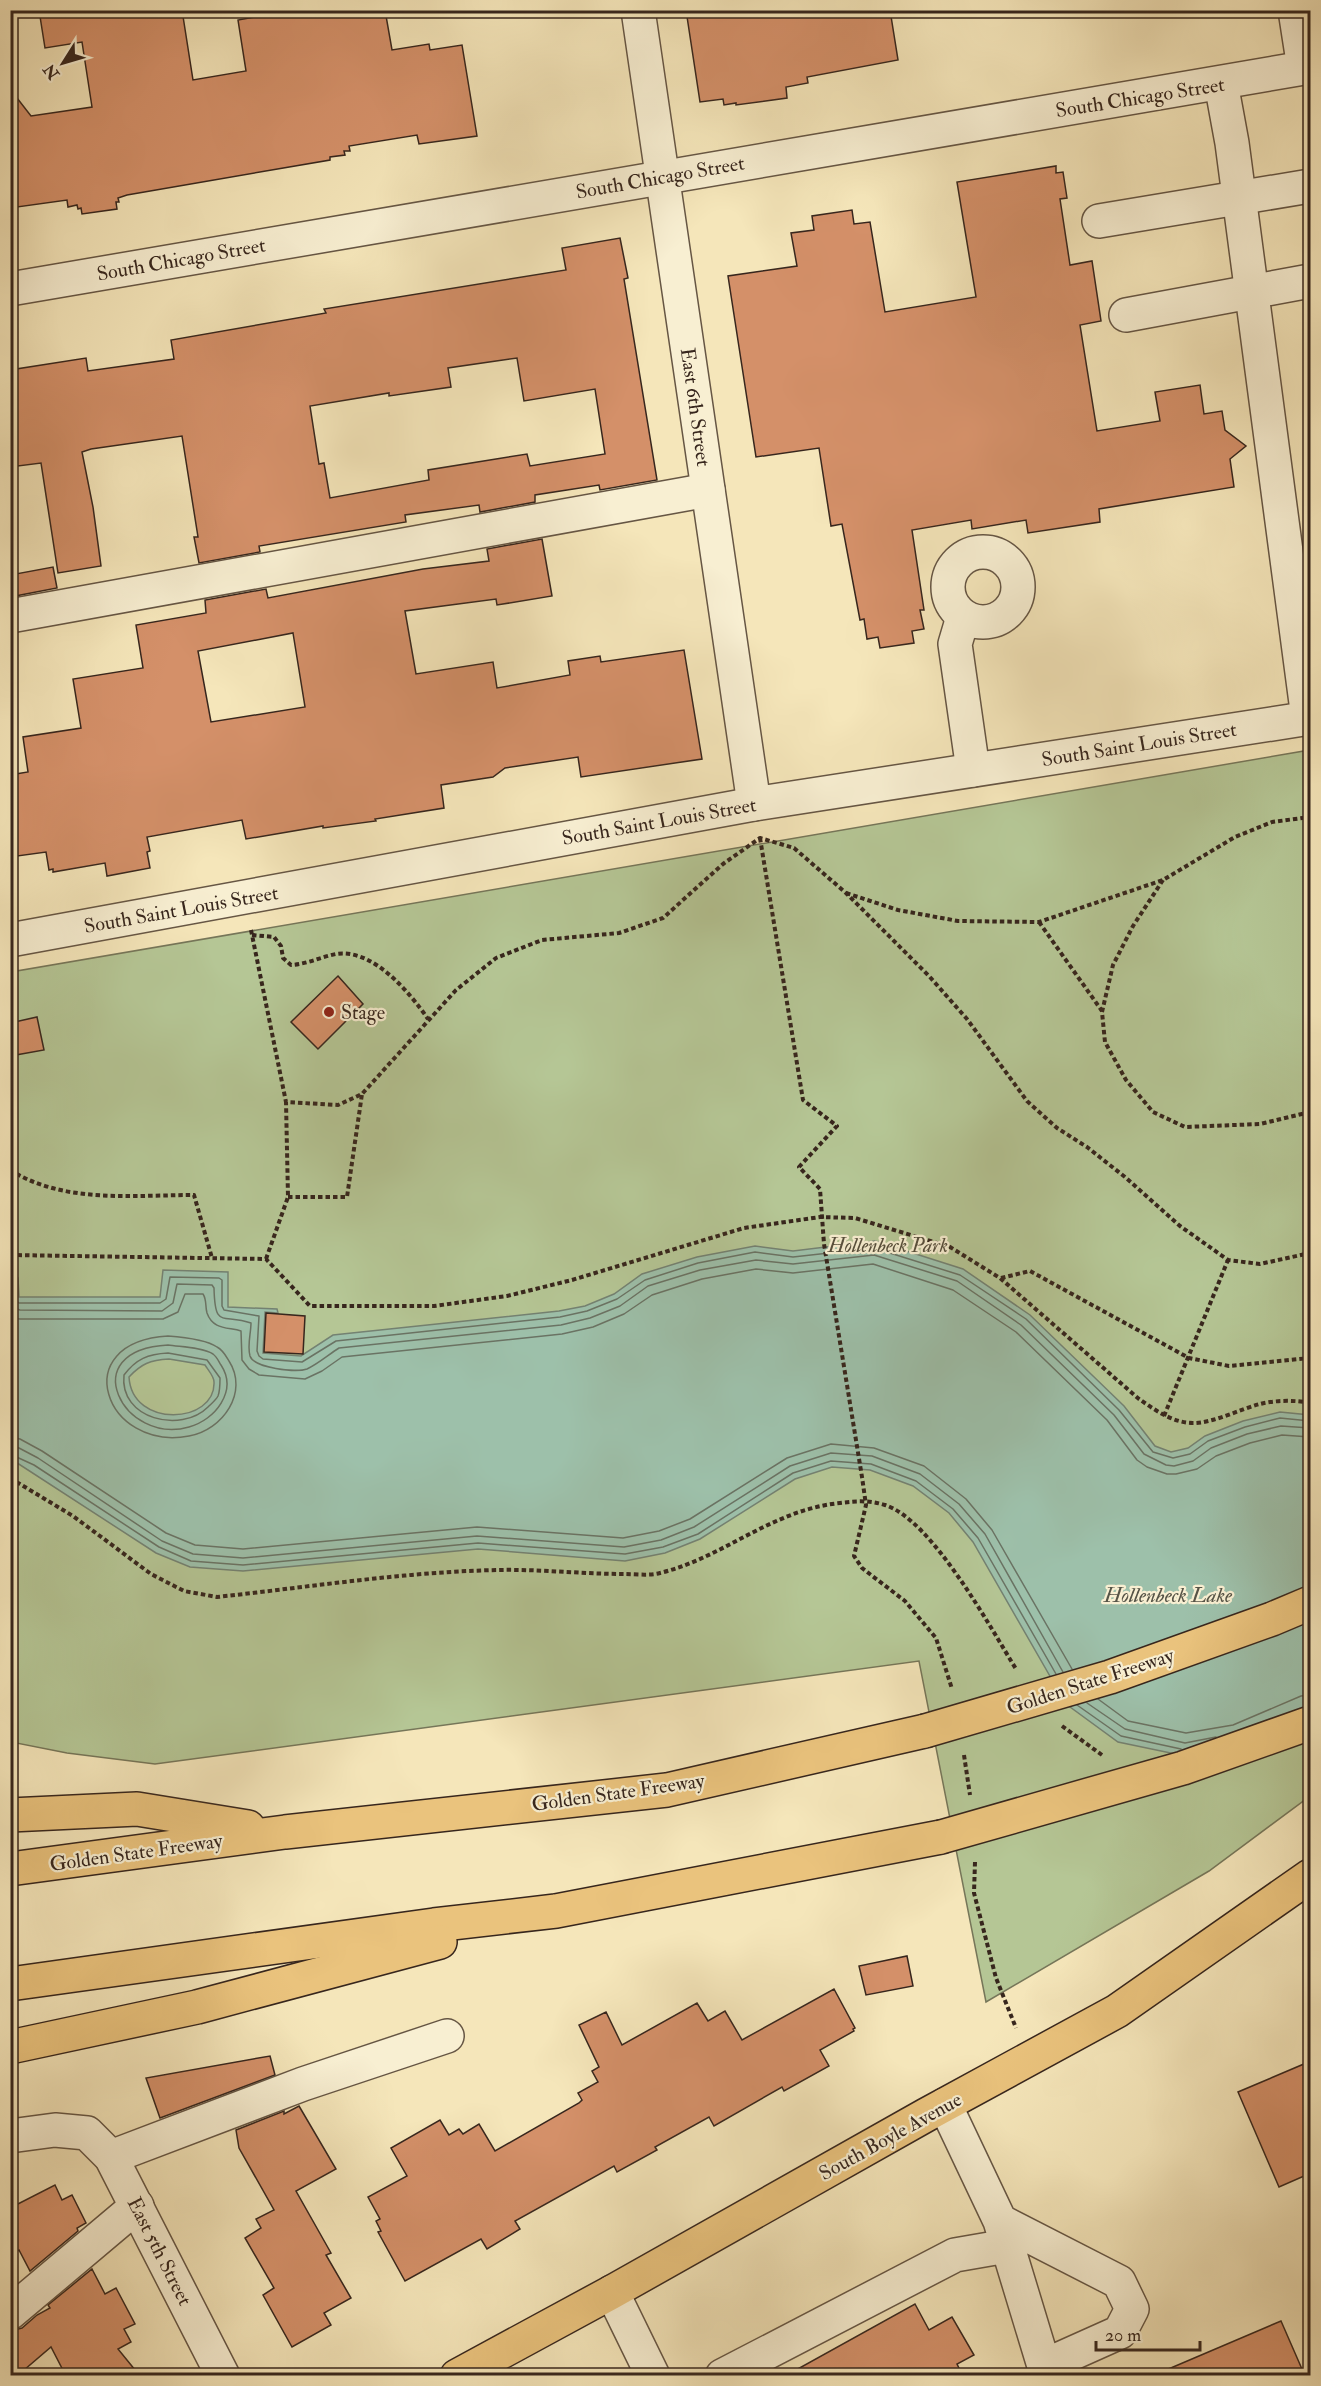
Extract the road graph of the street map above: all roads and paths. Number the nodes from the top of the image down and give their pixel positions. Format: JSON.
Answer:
{"nodes":[{"id":1,"x":638,"y":10,"type":"edge"},
{"id":2,"x":1295,"y":10,"type":"edge"},
{"id":3,"x":1307,"y":68,"type":"edge"},
{"id":4,"x":1221,"y":83,"type":"junction"},
{"id":5,"x":662,"y":177,"type":"junction"},
{"id":6,"x":1311,"y":186,"type":"edge"},
{"id":7,"x":1239,"y":198,"type":"junction"},
{"id":8,"x":1099,"y":221,"type":"dead end"},
{"id":9,"x":1311,"y":281,"type":"edge"},
{"id":10,"x":10,"y":289,"type":"edge"},
{"id":11,"x":1251,"y":292,"type":"junction"},
{"id":12,"x":1126,"y":315,"type":"dead end"},
{"id":13,"x":708,"y":490,"type":"junction"},
{"id":14,"x":10,"y":616,"type":"edge"},
{"id":15,"x":963,"y":617,"type":"dead end"},
{"id":16,"x":1309,"y":718,"type":"edge"},
{"id":17,"x":973,"y":770,"type":"junction"},
{"id":18,"x":754,"y":804,"type":"junction"},
{"id":19,"x":1311,"y":817,"type":"edge"},
{"id":20,"x":760,"y":838,"type":"junction"},
{"id":21,"x":1163,"y":880,"type":"junction"},
{"id":22,"x":846,"y":893,"type":"junction"},
{"id":23,"x":245,"y":897,"type":"junction"},
{"id":24,"x":1039,"y":921,"type":"junction"},
{"id":25,"x":252,"y":935,"type":"junction"},
{"id":26,"x":10,"y":940,"type":"edge"},
{"id":27,"x":1102,"y":1012,"type":"junction"},
{"id":28,"x":428,"y":1019,"type":"junction"},
{"id":29,"x":362,"y":1094,"type":"junction"},
{"id":30,"x":286,"y":1102,"type":"junction"},
{"id":31,"x":1311,"y":1112,"type":"edge"},
{"id":32,"x":10,"y":1170,"type":"edge"},
{"id":33,"x":288,"y":1197,"type":"junction"},
{"id":34,"x":820,"y":1217,"type":"junction"},
{"id":35,"x":1311,"y":1253,"type":"edge"},
{"id":36,"x":10,"y":1255,"type":"edge"},
{"id":37,"x":212,"y":1258,"type":"junction"},
{"id":38,"x":266,"y":1259,"type":"junction"},
{"id":39,"x":1228,"y":1260,"type":"junction"},
{"id":40,"x":1000,"y":1278,"type":"junction"},
{"id":41,"x":1189,"y":1358,"type":"junction"},
{"id":42,"x":1311,"y":1358,"type":"edge"},
{"id":43,"x":1311,"y":1403,"type":"edge"},
{"id":44,"x":1164,"y":1416,"type":"junction"},
{"id":45,"x":10,"y":1478,"type":"edge"},
{"id":46,"x":865,"y":1500,"type":"junction"},
{"id":47,"x":854,"y":1556,"type":"dead end"},
{"id":48,"x":1311,"y":1602,"type":"edge"},
{"id":49,"x":1022,"y":1678,"type":"dead end"},
{"id":50,"x":1058,"y":1723,"type":"dead end"},
{"id":51,"x":1311,"y":1723,"type":"edge"},
{"id":52,"x":1108,"y":1759,"type":"dead end"},
{"id":53,"x":10,"y":1815,"type":"edge"},
{"id":54,"x":285,"y":1833,"type":"junction"},
{"id":55,"x":10,"y":1869,"type":"edge"},
{"id":56,"x":1311,"y":1876,"type":"edge"},
{"id":57,"x":555,"y":1911,"type":"junction"},
{"id":58,"x":10,"y":1984,"type":"edge"},
{"id":59,"x":447,"y":2036,"type":"dead end"},
{"id":60,"x":10,"y":2047,"type":"edge"},
{"id":61,"x":945,"y":2105,"type":"junction"},
{"id":62,"x":10,"y":2136,"type":"edge"},
{"id":63,"x":111,"y":2157,"type":"junction"},
{"id":64,"x":137,"y":2206,"type":"junction"},
{"id":65,"x":1003,"y":2234,"type":"junction"},
{"id":66,"x":612,"y":2292,"type":"junction"},
{"id":67,"x":10,"y":2313,"type":"edge"},
{"id":68,"x":459,"y":2375,"type":"edge"},
{"id":69,"x":223,"y":2376,"type":"edge"},
{"id":70,"x":653,"y":2376,"type":"edge"},
{"id":71,"x":722,"y":2376,"type":"edge"}],
"edges":[{"from":1,"to":5,"type":"street","name":"East 6th Street"},
{"from":2,"to":3,"type":"street"},
{"from":3,"to":4,"type":"street","name":"South Chicago Street"},
{"from":4,"to":5,"type":"street","name":"South Chicago Street"},
{"from":4,"to":7,"type":"street"},
{"from":5,"to":10,"type":"street","name":"South Chicago Street"},
{"from":5,"to":13,"type":"street","name":"East 6th Street"},
{"from":6,"to":7,"type":"street"},
{"from":7,"to":8,"type":"street"},
{"from":7,"to":11,"type":"street"},
{"from":9,"to":11,"type":"street"},
{"from":11,"to":12,"type":"street"},
{"from":11,"to":16,"type":"street"},
{"from":13,"to":14,"type":"street"},
{"from":13,"to":18,"type":"street","name":"East 6th Street"},
{"from":15,"to":17,"type":"street"},
{"from":16,"to":17,"type":"street","name":"South Saint Louis Street"},
{"from":17,"to":18,"type":"street","name":"South Saint Louis Street"},
{"from":18,"to":20,"type":"path"},
{"from":18,"to":23,"type":"street","name":"South Saint Louis Street"},
{"from":19,"to":21,"type":"path"},
{"from":20,"to":22,"type":"path"},
{"from":20,"to":28,"type":"path"},
{"from":20,"to":34,"type":"path"},
{"from":21,"to":24,"type":"path"},
{"from":21,"to":27,"type":"path"},
{"from":22,"to":24,"type":"path"},
{"from":22,"to":39,"type":"path"},
{"from":23,"to":25,"type":"path"},
{"from":23,"to":26,"type":"street","name":"South Saint Louis Street"},
{"from":24,"to":27,"type":"path"},
{"from":25,"to":28,"type":"path"},
{"from":25,"to":30,"type":"path"},
{"from":27,"to":31,"type":"path"},
{"from":28,"to":29,"type":"path"},
{"from":29,"to":30,"type":"path"},
{"from":29,"to":33,"type":"path"},
{"from":30,"to":33,"type":"path"},
{"from":32,"to":37,"type":"path"},
{"from":33,"to":38,"type":"path"},
{"from":34,"to":38,"type":"path"},
{"from":34,"to":40,"type":"path"},
{"from":34,"to":46,"type":"path"},
{"from":35,"to":39,"type":"path"},
{"from":36,"to":37,"type":"path"},
{"from":37,"to":38,"type":"path"},
{"from":39,"to":41,"type":"path"},
{"from":40,"to":41,"type":"path"},
{"from":40,"to":44,"type":"path"},
{"from":41,"to":42,"type":"path"},
{"from":41,"to":44,"type":"path"},
{"from":43,"to":44,"type":"path"},
{"from":45,"to":46,"type":"path"},
{"from":46,"to":47,"type":"path"},
{"from":46,"to":49,"type":"path"},
{"from":48,"to":54,"type":"main road","name":"Golden State Freeway","bridge":true},
{"from":50,"to":52,"type":"path"},
{"from":51,"to":57,"type":"main road","bridge":true},
{"from":53,"to":54,"type":"main road"},
{"from":54,"to":55,"type":"main road","name":"Golden State Freeway"},
{"from":56,"to":61,"type":"main road","name":"South Boyle Avenue"},
{"from":57,"to":58,"type":"main road"},
{"from":57,"to":60,"type":"main road"},
{"from":59,"to":63,"type":"street"},
{"from":61,"to":65,"type":"street"},
{"from":61,"to":66,"type":"main road","name":"South Boyle Avenue"},
{"from":62,"to":63,"type":"street","name":"East 5th Street"},
{"from":63,"to":64,"type":"street","name":"East 5th Street"},
{"from":64,"to":67,"type":"street"},
{"from":64,"to":69,"type":"street","name":"East 5th Street"},
{"from":65,"to":65,"type":"street"},
{"from":65,"to":71,"type":"street"},
{"from":66,"to":68,"type":"main road","name":"South Boyle Avenue"},
{"from":66,"to":70,"type":"street"}]}
